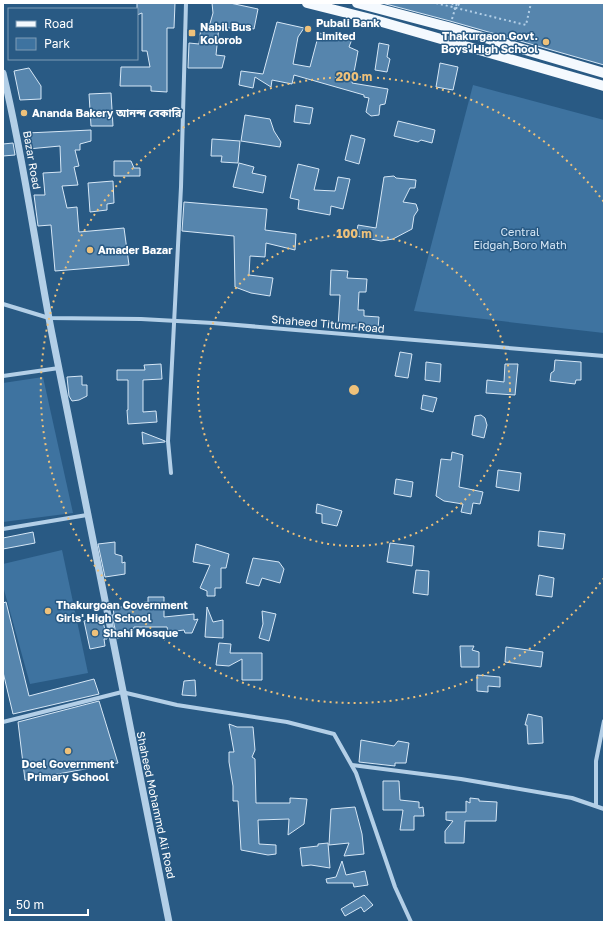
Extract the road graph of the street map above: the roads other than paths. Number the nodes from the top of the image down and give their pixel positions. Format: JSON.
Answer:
{"nodes":[{"id":1,"x":186,"y":3,"type":"edge"},
{"id":2,"x":307,"y":3,"type":"edge"},
{"id":3,"x":357,"y":3,"type":"edge"},
{"id":4,"x":3,"y":73,"type":"edge"},
{"id":5,"x":604,"y":73,"type":"edge"},
{"id":6,"x":604,"y":86,"type":"edge"},
{"id":7,"x":3,"y":304,"type":"edge"},
{"id":8,"x":49,"y":318,"type":"junction"},
{"id":9,"x":175,"y":321,"type":"junction"},
{"id":10,"x":604,"y":356,"type":"edge"},
{"id":11,"x":59,"y":368,"type":"junction"},
{"id":12,"x":3,"y":376,"type":"edge"},
{"id":13,"x":171,"y":472,"type":"dead end"},
{"id":14,"x":87,"y":515,"type":"junction"},
{"id":15,"x":3,"y":529,"type":"edge"},
{"id":16,"x":122,"y":692,"type":"junction"},
{"id":17,"x":604,"y":721,"type":"edge"},
{"id":18,"x":3,"y":722,"type":"edge"},
{"id":19,"x":352,"y":765,"type":"junction"},
{"id":20,"x":596,"y":806,"type":"junction"},
{"id":21,"x":604,"y":809,"type":"edge"},
{"id":22,"x":169,"y":922,"type":"edge"},
{"id":23,"x":411,"y":922,"type":"edge"}],
"edges":[{"from":1,"to":9,"type":"street"},
{"from":2,"to":6,"type":"main road"},
{"from":3,"to":5,"type":"main road"},
{"from":4,"to":8,"type":"street","name":"Bazar Road"},
{"from":7,"to":8,"type":"street","name":"Shaheed Titumr Road"},
{"from":8,"to":9,"type":"street","name":"Shaheed Titumr Road"},
{"from":8,"to":11,"type":"street","name":"Bazar Road"},
{"from":9,"to":10,"type":"street","name":"Shaheed Titumr Road"},
{"from":9,"to":13,"type":"street"},
{"from":11,"to":12,"type":"street"},
{"from":11,"to":14,"type":"street","name":"Bazar Road"},
{"from":14,"to":15,"type":"street"},
{"from":14,"to":16,"type":"street","name":"Shaheed Mohammd Ali Road"},
{"from":16,"to":18,"type":"street"},
{"from":16,"to":19,"type":"street"},
{"from":16,"to":22,"type":"street","name":"Shaheed Mohammd Ali Road"},
{"from":17,"to":20,"type":"street"},
{"from":19,"to":20,"type":"street"},
{"from":19,"to":23,"type":"street"},
{"from":20,"to":21,"type":"street"}]}
